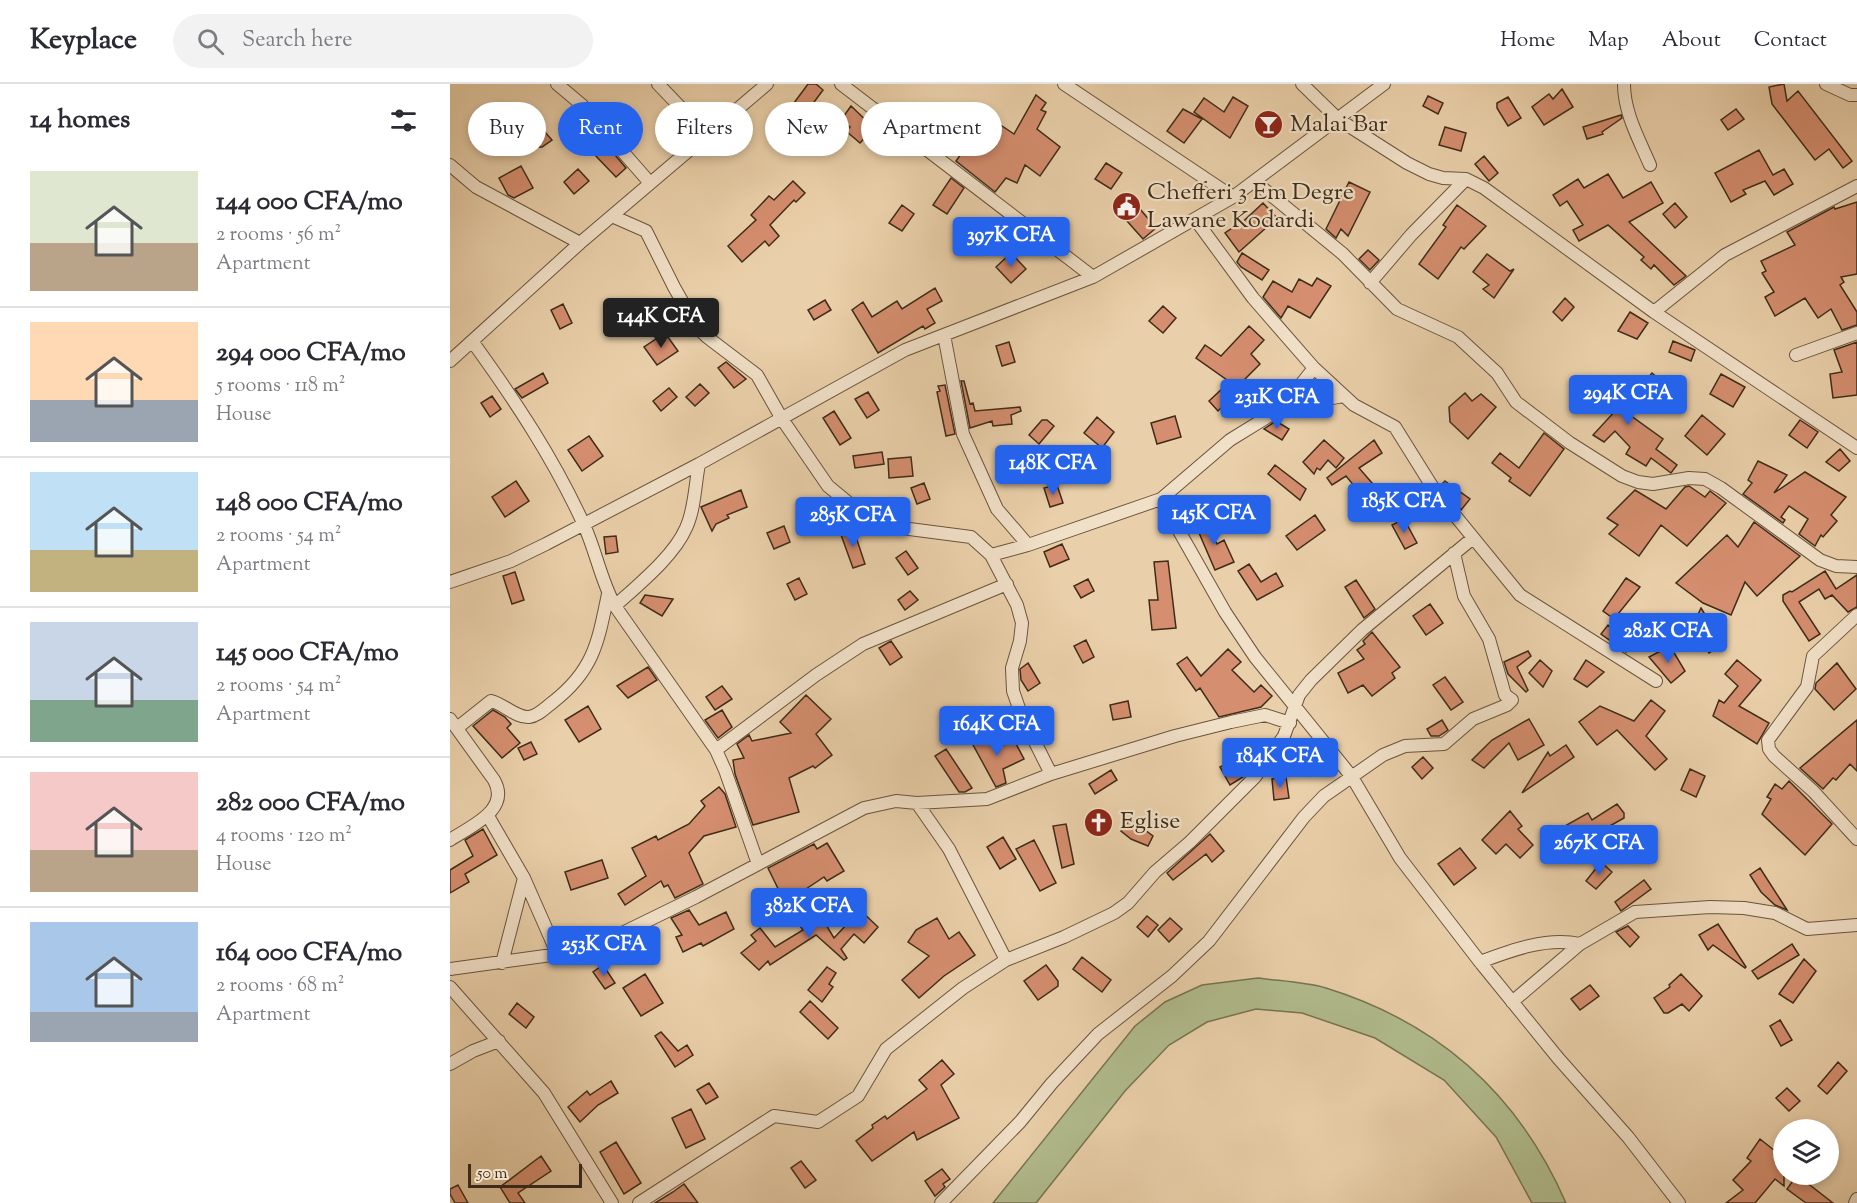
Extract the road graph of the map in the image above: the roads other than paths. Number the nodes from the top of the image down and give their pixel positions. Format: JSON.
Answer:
{"nodes":[{"id":1,"x":557,"y":84,"type":"edge"},
{"id":2,"x":658,"y":84,"type":"edge"},
{"id":3,"x":767,"y":84,"type":"edge"},
{"id":4,"x":841,"y":84,"type":"edge"},
{"id":5,"x":1064,"y":84,"type":"edge"},
{"id":6,"x":1302,"y":84,"type":"edge"},
{"id":7,"x":1384,"y":84,"type":"edge"},
{"id":8,"x":1624,"y":84,"type":"edge"},
{"id":9,"x":1826,"y":84,"type":"edge"},
{"id":10,"x":1857,"y":95,"type":"edge"},
{"id":11,"x":675,"y":102,"type":"edge"},
{"id":12,"x":745,"y":102,"type":"edge"},
{"id":13,"x":1338,"y":119,"type":"junction"},
{"id":14,"x":681,"y":156,"type":"edge"},
{"id":15,"x":450,"y":165,"type":"edge"},
{"id":16,"x":1650,"y":165,"type":"dead end"},
{"id":17,"x":1466,"y":179,"type":"junction"},
{"id":18,"x":1255,"y":182,"type":"junction"},
{"id":19,"x":650,"y":183,"type":"junction"},
{"id":20,"x":1857,"y":186,"type":"edge"},
{"id":21,"x":1233,"y":197,"type":"junction"},
{"id":22,"x":612,"y":216,"type":"junction"},
{"id":23,"x":1195,"y":219,"type":"junction"},
{"id":24,"x":580,"y":243,"type":"junction"},
{"id":25,"x":1093,"y":277,"type":"junction"},
{"id":26,"x":1370,"y":283,"type":"junction"},
{"id":27,"x":1654,"y":312,"type":"junction"},
{"id":28,"x":1857,"y":333,"type":"edge"},
{"id":29,"x":944,"y":335,"type":"junction"},
{"id":30,"x":472,"y":341,"type":"junction"},
{"id":31,"x":1796,"y":355,"type":"dead end"},
{"id":32,"x":450,"y":361,"type":"edge"},
{"id":33,"x":1314,"y":368,"type":"junction"},
{"id":34,"x":1342,"y":396,"type":"junction"},
{"id":35,"x":1282,"y":408,"type":"junction"},
{"id":36,"x":782,"y":419,"type":"junction"},
{"id":37,"x":1857,"y":448,"type":"edge"},
{"id":38,"x":699,"y":464,"type":"junction"},
{"id":39,"x":1161,"y":499,"type":"junction"},
{"id":40,"x":583,"y":523,"type":"junction"},
{"id":41,"x":1473,"y":538,"type":"junction"},
{"id":42,"x":1028,"y":545,"type":"junction"},
{"id":43,"x":1454,"y":554,"type":"junction"},
{"id":44,"x":991,"y":555,"type":"junction"},
{"id":45,"x":1857,"y":567,"type":"edge"},
{"id":46,"x":450,"y":582,"type":"edge"},
{"id":47,"x":1007,"y":584,"type":"junction"},
{"id":48,"x":608,"y":594,"type":"junction"},
{"id":49,"x":615,"y":606,"type":"junction"},
{"id":50,"x":1857,"y":615,"type":"edge"},
{"id":51,"x":1656,"y":681,"type":"dead end"},
{"id":52,"x":1294,"y":706,"type":"junction"},
{"id":53,"x":1290,"y":723,"type":"junction"},
{"id":54,"x":454,"y":724,"type":"edge"},
{"id":55,"x":716,"y":750,"type":"junction"},
{"id":56,"x":1051,"y":774,"type":"junction"},
{"id":57,"x":1352,"y":777,"type":"junction"},
{"id":58,"x":917,"y":803,"type":"junction"},
{"id":59,"x":488,"y":816,"type":"junction"},
{"id":60,"x":1857,"y":839,"type":"edge"},
{"id":61,"x":450,"y":840,"type":"edge"},
{"id":62,"x":758,"y":864,"type":"junction"},
{"id":63,"x":524,"y":878,"type":"junction"},
{"id":64,"x":1857,"y":925,"type":"edge"},
{"id":65,"x":1580,"y":944,"type":"junction"},
{"id":66,"x":557,"y":953,"type":"junction"},
{"id":67,"x":1006,"y":960,"type":"junction"},
{"id":68,"x":1480,"y":962,"type":"junction"},
{"id":69,"x":502,"y":963,"type":"junction"},
{"id":70,"x":450,"y":969,"type":"edge"},
{"id":71,"x":450,"y":987,"type":"edge"},
{"id":72,"x":1512,"y":1002,"type":"junction"},
{"id":73,"x":499,"y":1041,"type":"junction"},
{"id":74,"x":450,"y":1064,"type":"edge"},
{"id":75,"x":612,"y":1203,"type":"edge"},
{"id":76,"x":639,"y":1203,"type":"edge"},
{"id":77,"x":941,"y":1203,"type":"edge"},
{"id":78,"x":1679,"y":1203,"type":"edge"}],
"edges":[{"from":1,"to":19,"type":"street"},
{"from":2,"to":11,"type":"street"},
{"from":3,"to":12,"type":"street"},
{"from":4,"to":25,"type":"street"},
{"from":5,"to":21,"type":"street"},
{"from":6,"to":13,"type":"street"},
{"from":7,"to":13,"type":"street"},
{"from":8,"to":16,"type":"street"},
{"from":9,"to":10,"type":"street"},
{"from":13,"to":17,"type":"street"},
{"from":13,"to":18,"type":"street"},
{"from":14,"to":19,"type":"street"},
{"from":15,"to":24,"type":"street"},
{"from":17,"to":26,"type":"street"},
{"from":17,"to":27,"type":"street"},
{"from":18,"to":21,"type":"street"},
{"from":18,"to":26,"type":"street"},
{"from":19,"to":22,"type":"street"},
{"from":20,"to":27,"type":"street"},
{"from":21,"to":23,"type":"street"},
{"from":22,"to":24,"type":"street"},
{"from":22,"to":36,"type":"street"},
{"from":23,"to":25,"type":"street"},
{"from":23,"to":33,"type":"street"},
{"from":24,"to":30,"type":"street"},
{"from":25,"to":29,"type":"street"},
{"from":26,"to":45,"type":"street"},
{"from":27,"to":37,"type":"street"},
{"from":28,"to":31,"type":"street"},
{"from":29,"to":36,"type":"street"},
{"from":29,"to":42,"type":"street"},
{"from":30,"to":32,"type":"street"},
{"from":30,"to":40,"type":"street"},
{"from":33,"to":34,"type":"street"},
{"from":33,"to":35,"type":"street"},
{"from":34,"to":35,"type":"street"},
{"from":34,"to":41,"type":"street"},
{"from":35,"to":39,"type":"street"},
{"from":36,"to":38,"type":"street"},
{"from":36,"to":44,"type":"street"},
{"from":38,"to":40,"type":"street"},
{"from":38,"to":49,"type":"street"},
{"from":39,"to":42,"type":"street"},
{"from":39,"to":52,"type":"street"},
{"from":40,"to":46,"type":"street"},
{"from":40,"to":48,"type":"street"},
{"from":41,"to":43,"type":"street"},
{"from":41,"to":51,"type":"street"},
{"from":42,"to":44,"type":"street"},
{"from":43,"to":52,"type":"street"},
{"from":43,"to":57,"type":"street"},
{"from":44,"to":47,"type":"street"},
{"from":47,"to":55,"type":"street"},
{"from":47,"to":56,"type":"street"},
{"from":48,"to":49,"type":"street"},
{"from":48,"to":54,"type":"street"},
{"from":49,"to":55,"type":"street"},
{"from":50,"to":60,"type":"street"},
{"from":52,"to":53,"type":"street"},
{"from":52,"to":57,"type":"street"},
{"from":53,"to":56,"type":"street"},
{"from":53,"to":67,"type":"street"},
{"from":54,"to":59,"type":"street"},
{"from":55,"to":62,"type":"street"},
{"from":56,"to":58,"type":"street"},
{"from":57,"to":68,"type":"street"},
{"from":57,"to":77,"type":"street"},
{"from":58,"to":62,"type":"street"},
{"from":58,"to":67,"type":"street"},
{"from":59,"to":61,"type":"street"},
{"from":59,"to":63,"type":"street"},
{"from":62,"to":66,"type":"street"},
{"from":63,"to":66,"type":"street"},
{"from":63,"to":69,"type":"street"},
{"from":64,"to":65,"type":"street"},
{"from":65,"to":68,"type":"street"},
{"from":65,"to":72,"type":"street"},
{"from":66,"to":69,"type":"street"},
{"from":67,"to":76,"type":"street"},
{"from":68,"to":72,"type":"street"},
{"from":69,"to":70,"type":"street"},
{"from":71,"to":73,"type":"street"},
{"from":72,"to":78,"type":"street"},
{"from":73,"to":74,"type":"street"},
{"from":73,"to":75,"type":"street"}]}
